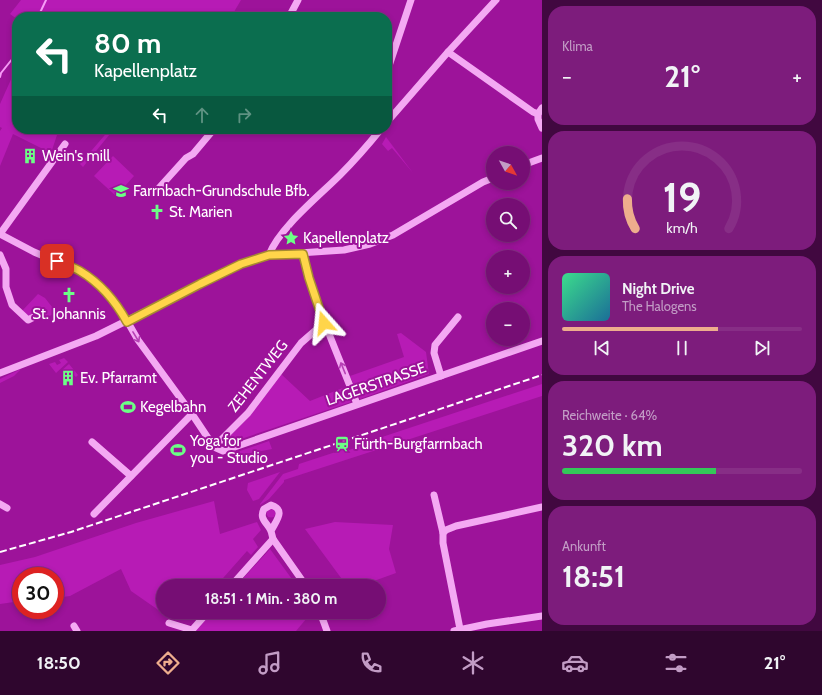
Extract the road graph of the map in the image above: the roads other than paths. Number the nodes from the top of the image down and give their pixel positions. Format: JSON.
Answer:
{"nodes":[{"id":1,"x":298,"y":0,"type":"edge"},
{"id":2,"x":411,"y":0,"type":"edge"},
{"id":3,"x":496,"y":0,"type":"edge"},
{"id":4,"x":292,"y":12,"type":"edge"},
{"id":5,"x":448,"y":52,"type":"junction"},
{"id":6,"x":392,"y":57,"type":"edge"},
{"id":7,"x":540,"y":111,"type":"edge"},
{"id":8,"x":392,"y":115,"type":"edge"},
{"id":9,"x":542,"y":128,"type":"edge"},
{"id":10,"x":210,"y":134,"type":"edge"},
{"id":11,"x":377,"y":134,"type":"edge"},
{"id":12,"x":65,"y":144,"type":"dead end"},
{"id":13,"x":542,"y":158,"type":"edge"},
{"id":14,"x":530,"y":162,"type":"edge"},
{"id":15,"x":486,"y":181,"type":"edge"},
{"id":16,"x":158,"y":189,"type":"dead end"},
{"id":17,"x":0,"y":234,"type":"edge"},
{"id":18,"x":303,"y":254,"type":"junction"},
{"id":19,"x":0,"y":255,"type":"edge"},
{"id":20,"x":269,"y":255,"type":"junction"},
{"id":21,"x":42,"y":313,"type":"dead end"},
{"id":22,"x":458,"y":317,"type":"dead end"},
{"id":23,"x":127,"y":322,"type":"junction"},
{"id":24,"x":324,"y":323,"type":"junction"},
{"id":25,"x":542,"y":341,"type":"edge"},
{"id":26,"x":0,"y":373,"type":"edge"},
{"id":27,"x":441,"y":376,"type":"junction"},
{"id":28,"x":357,"y":404,"type":"junction"},
{"id":29,"x":192,"y":414,"type":"junction"},
{"id":30,"x":92,"y":442,"type":"dead end"},
{"id":31,"x":216,"y":449,"type":"junction"},
{"id":32,"x":131,"y":476,"type":"junction"},
{"id":33,"x":434,"y":495,"type":"dead end"},
{"id":34,"x":542,"y":507,"type":"edge"},
{"id":35,"x":94,"y":514,"type":"dead end"},
{"id":36,"x":271,"y":531,"type":"dead end"},
{"id":37,"x":443,"y":533,"type":"junction"},
{"id":38,"x":273,"y":539,"type":"junction"},
{"id":39,"x":237,"y":579,"type":"edge"},
{"id":40,"x":301,"y":579,"type":"edge"},
{"id":41,"x":542,"y":616,"type":"edge"},
{"id":42,"x":202,"y":619,"type":"edge"},
{"id":43,"x":323,"y":619,"type":"edge"},
{"id":44,"x":169,"y":623,"type":"dead end"},
{"id":45,"x":457,"y":630,"type":"edge"},
{"id":46,"x":327,"y":631,"type":"edge"}],
"edges":[{"from":1,"to":4,"type":"street"},
{"from":2,"to":6,"type":"street"},
{"from":3,"to":5,"type":"street"},
{"from":5,"to":7,"type":"street"},
{"from":5,"to":8,"type":"street"},
{"from":7,"to":9,"type":"street"},
{"from":10,"to":16,"type":"street"},
{"from":11,"to":20,"type":"street"},
{"from":12,"to":17,"type":"street"},
{"from":13,"to":14,"type":"street"},
{"from":15,"to":18,"type":"street"},
{"from":17,"to":23,"type":"street"},
{"from":18,"to":20,"type":"street"},
{"from":18,"to":24,"type":"street"},
{"from":19,"to":21,"type":"street"},
{"from":20,"to":23,"type":"street"},
{"from":22,"to":27,"type":"street"},
{"from":23,"to":26,"type":"street"},
{"from":23,"to":29,"type":"street","one_way":true},
{"from":28,"to":24,"type":"street","one_way":true},
{"from":24,"to":31,"type":"street","name":"ZEHENTWEG"},
{"from":25,"to":27,"type":"street","name":"LAGERSTRASSE"},
{"from":27,"to":28,"type":"street","name":"LAGERSTRASSE"},
{"from":28,"to":31,"type":"street","name":"LAGERSTRASSE"},
{"from":29,"to":31,"type":"street"},
{"from":29,"to":32,"type":"street"},
{"from":30,"to":32,"type":"street"},
{"from":32,"to":35,"type":"street"},
{"from":33,"to":37,"type":"street"},
{"from":34,"to":37,"type":"street"},
{"from":36,"to":38,"type":"street"},
{"from":37,"to":45,"type":"street"},
{"from":38,"to":39,"type":"street"},
{"from":38,"to":40,"type":"street"},
{"from":41,"to":45,"type":"street"},
{"from":42,"to":44,"type":"street"},
{"from":43,"to":46,"type":"street"}]}
